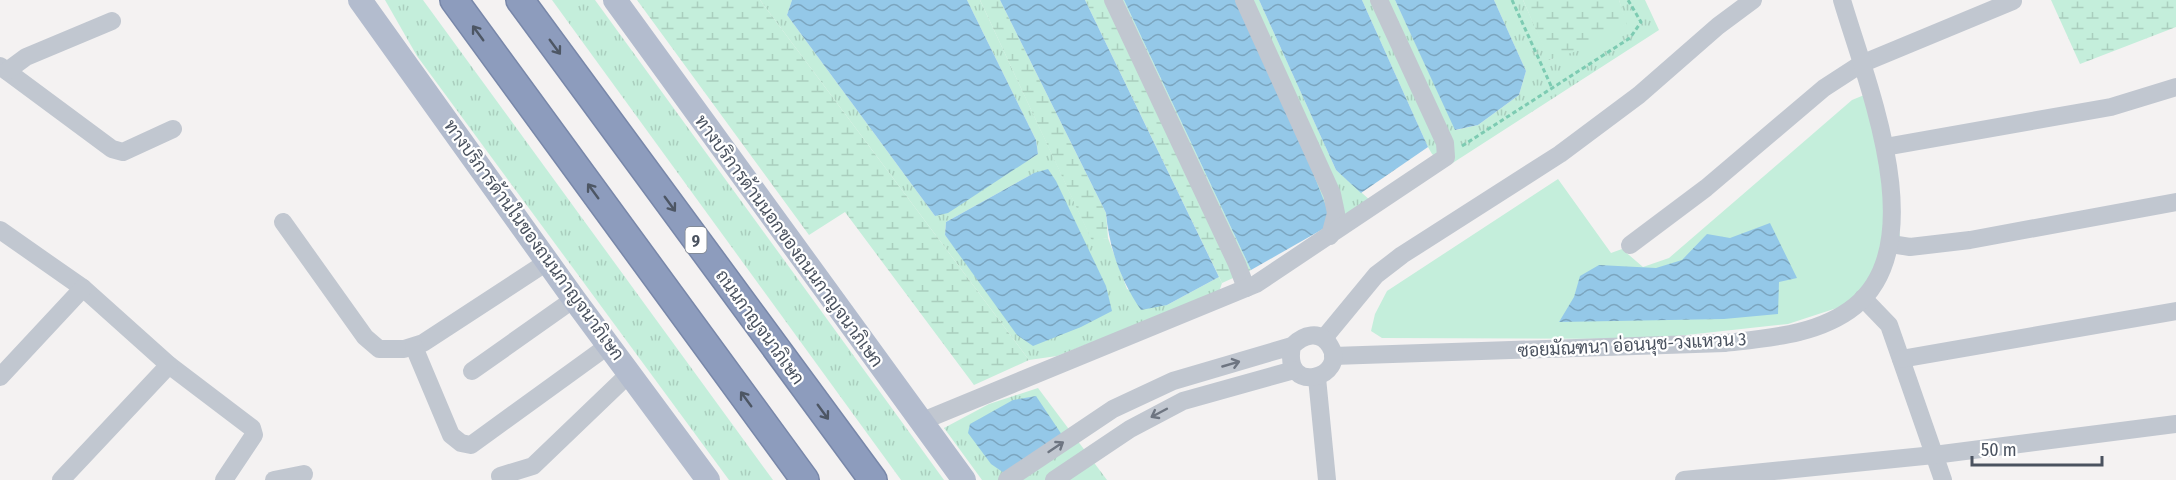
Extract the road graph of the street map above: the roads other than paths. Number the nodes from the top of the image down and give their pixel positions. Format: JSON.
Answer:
{"nodes":[{"id":1,"x":360,"y":0,"type":"edge"},
{"id":2,"x":370,"y":0,"type":"edge"},
{"id":3,"x":454,"y":0,"type":"edge"},
{"id":4,"x":520,"y":0,"type":"edge"},
{"id":5,"x":1113,"y":0,"type":"edge"},
{"id":6,"x":1244,"y":0,"type":"edge"},
{"id":7,"x":1379,"y":0,"type":"edge"},
{"id":8,"x":1753,"y":0,"type":"edge"},
{"id":9,"x":1842,"y":0,"type":"edge"},
{"id":10,"x":2013,"y":1,"type":"edge"},
{"id":11,"x":616,"y":4,"type":"edge"},
{"id":12,"x":112,"y":21,"type":"dead end"},
{"id":13,"x":397,"y":49,"type":"junction"},
{"id":14,"x":1861,"y":64,"type":"junction"},
{"id":15,"x":3,"y":68,"type":"edge"},
{"id":16,"x":2176,"y":87,"type":"edge"},
{"id":17,"x":173,"y":129,"type":"dead end"},
{"id":18,"x":1885,"y":147,"type":"junction"},
{"id":19,"x":2176,"y":202,"type":"edge"},
{"id":20,"x":283,"y":222,"type":"dead end"},
{"id":21,"x":0,"y":230,"type":"edge"},
{"id":22,"x":1330,"y":236,"type":"junction"},
{"id":23,"x":1891,"y":244,"type":"junction"},
{"id":24,"x":1630,"y":245,"type":"dead end"},
{"id":25,"x":547,"y":262,"type":"junction"},
{"id":26,"x":83,"y":288,"type":"junction"},
{"id":27,"x":1246,"y":288,"type":"junction"},
{"id":28,"x":1863,"y":298,"type":"junction"},
{"id":29,"x":574,"y":299,"type":"junction"},
{"id":30,"x":2176,"y":311,"type":"edge"},
{"id":31,"x":1324,"y":338,"type":"junction"},
{"id":32,"x":609,"y":345,"type":"junction"},
{"id":33,"x":1292,"y":346,"type":"junction"},
{"id":34,"x":414,"y":347,"type":"junction"},
{"id":35,"x":1333,"y":356,"type":"junction"},
{"id":36,"x":1901,"y":359,"type":"junction"},
{"id":37,"x":168,"y":365,"type":"junction"},
{"id":38,"x":472,"y":370,"type":"dead end"},
{"id":39,"x":1294,"y":370,"type":"junction"},
{"id":40,"x":630,"y":373,"type":"junction"},
{"id":41,"x":0,"y":377,"type":"edge"},
{"id":42,"x":1317,"y":378,"type":"junction"},
{"id":43,"x":920,"y":422,"type":"junction"},
{"id":44,"x":2176,"y":424,"type":"edge"},
{"id":45,"x":1934,"y":455,"type":"junction"},
{"id":46,"x":304,"y":474,"type":"dead end"},
{"id":47,"x":500,"y":476,"type":"dead end"},
{"id":48,"x":61,"y":480,"type":"edge"},
{"id":49,"x":224,"y":480,"type":"edge"},
{"id":50,"x":274,"y":480,"type":"edge"},
{"id":51,"x":708,"y":480,"type":"edge"},
{"id":52,"x":805,"y":480,"type":"edge"},
{"id":53,"x":873,"y":480,"type":"edge"},
{"id":54,"x":964,"y":480,"type":"edge"},
{"id":55,"x":1007,"y":480,"type":"edge"},
{"id":56,"x":1054,"y":480,"type":"edge"},
{"id":57,"x":1327,"y":480,"type":"edge"},
{"id":58,"x":1684,"y":480,"type":"edge"},
{"id":59,"x":1943,"y":480,"type":"edge"}],
"edges":[{"from":1,"to":13,"type":"main road","name":"ทางบริการด้านในของถนนกาญจนาภิเษก"},
{"from":2,"to":13,"type":"main road"},
{"from":52,"to":3,"type":"highway","one_way":true},
{"from":4,"to":53,"type":"highway","name":"ถนนกาญจนาภิเษก","number":"9","one_way":true},
{"from":5,"to":27,"type":"street"},
{"from":6,"to":22,"type":"street"},
{"from":7,"to":22,"type":"street"},
{"from":8,"to":31,"type":"street"},
{"from":9,"to":14,"type":"street","name":"ซอยมัณฑนา อ่อนนุช-วงแหวน 3"},
{"from":10,"to":14,"type":"street"},
{"from":11,"to":43,"type":"main road","name":"ทางบริการด้านนอกของถนนกาญจนาภิเษก"},
{"from":12,"to":15,"type":"street"},
{"from":13,"to":25,"type":"main road","name":"ทางบริการด้านในของถนนกาญจนาภิเษก"},
{"from":14,"to":18,"type":"street","name":"ซอยมัณฑนา อ่อนนุช-วงแหวน 3"},
{"from":14,"to":24,"type":"street"},
{"from":15,"to":17,"type":"street"},
{"from":16,"to":18,"type":"street"},
{"from":18,"to":23,"type":"street","name":"ซอยมัณฑนา อ่อนนุช-วงแหวน 3"},
{"from":19,"to":23,"type":"street"},
{"from":20,"to":34,"type":"street"},
{"from":21,"to":26,"type":"street"},
{"from":22,"to":27,"type":"street"},
{"from":23,"to":28,"type":"street","name":"ซอยมัณฑนา อ่อนนุช-วงแหวน 3"},
{"from":25,"to":29,"type":"main road","name":"ทางบริการด้านในของถนนกาญจนาภิเษก"},
{"from":25,"to":34,"type":"street"},
{"from":26,"to":37,"type":"street"},
{"from":26,"to":41,"type":"street"},
{"from":27,"to":43,"type":"street"},
{"from":28,"to":35,"type":"street","name":"ซอยมัณฑนา อ่อนนุช-วงแหวน 3"},
{"from":28,"to":36,"type":"street"},
{"from":29,"to":32,"type":"main road","name":"ทางบริการด้านในของถนนกาญจนาภิเษก"},
{"from":29,"to":38,"type":"street"},
{"from":30,"to":36,"type":"street"},
{"from":31,"to":33,"type":"street"},
{"from":31,"to":35,"type":"street"},
{"from":32,"to":34,"type":"street"},
{"from":32,"to":40,"type":"main road","name":"ทางบริการด้านในของถนนกาญจนาภิเษก"},
{"from":33,"to":39,"type":"street"},
{"from":55,"to":33,"type":"street","one_way":true},
{"from":35,"to":42,"type":"street"},
{"from":36,"to":45,"type":"street"},
{"from":37,"to":48,"type":"street"},
{"from":37,"to":49,"type":"street"},
{"from":39,"to":42,"type":"street"},
{"from":39,"to":56,"type":"street","one_way":true},
{"from":40,"to":47,"type":"street"},
{"from":40,"to":51,"type":"main road","name":"ทางบริการด้านในของถนนกาญจนาภิเษก"},
{"from":42,"to":57,"type":"street"},
{"from":43,"to":54,"type":"main road","name":"ทางบริการด้านนอกของถนนกาญจนาภิเษก"},
{"from":44,"to":45,"type":"street"},
{"from":45,"to":58,"type":"street"},
{"from":45,"to":59,"type":"street"},
{"from":46,"to":50,"type":"street"}]}
